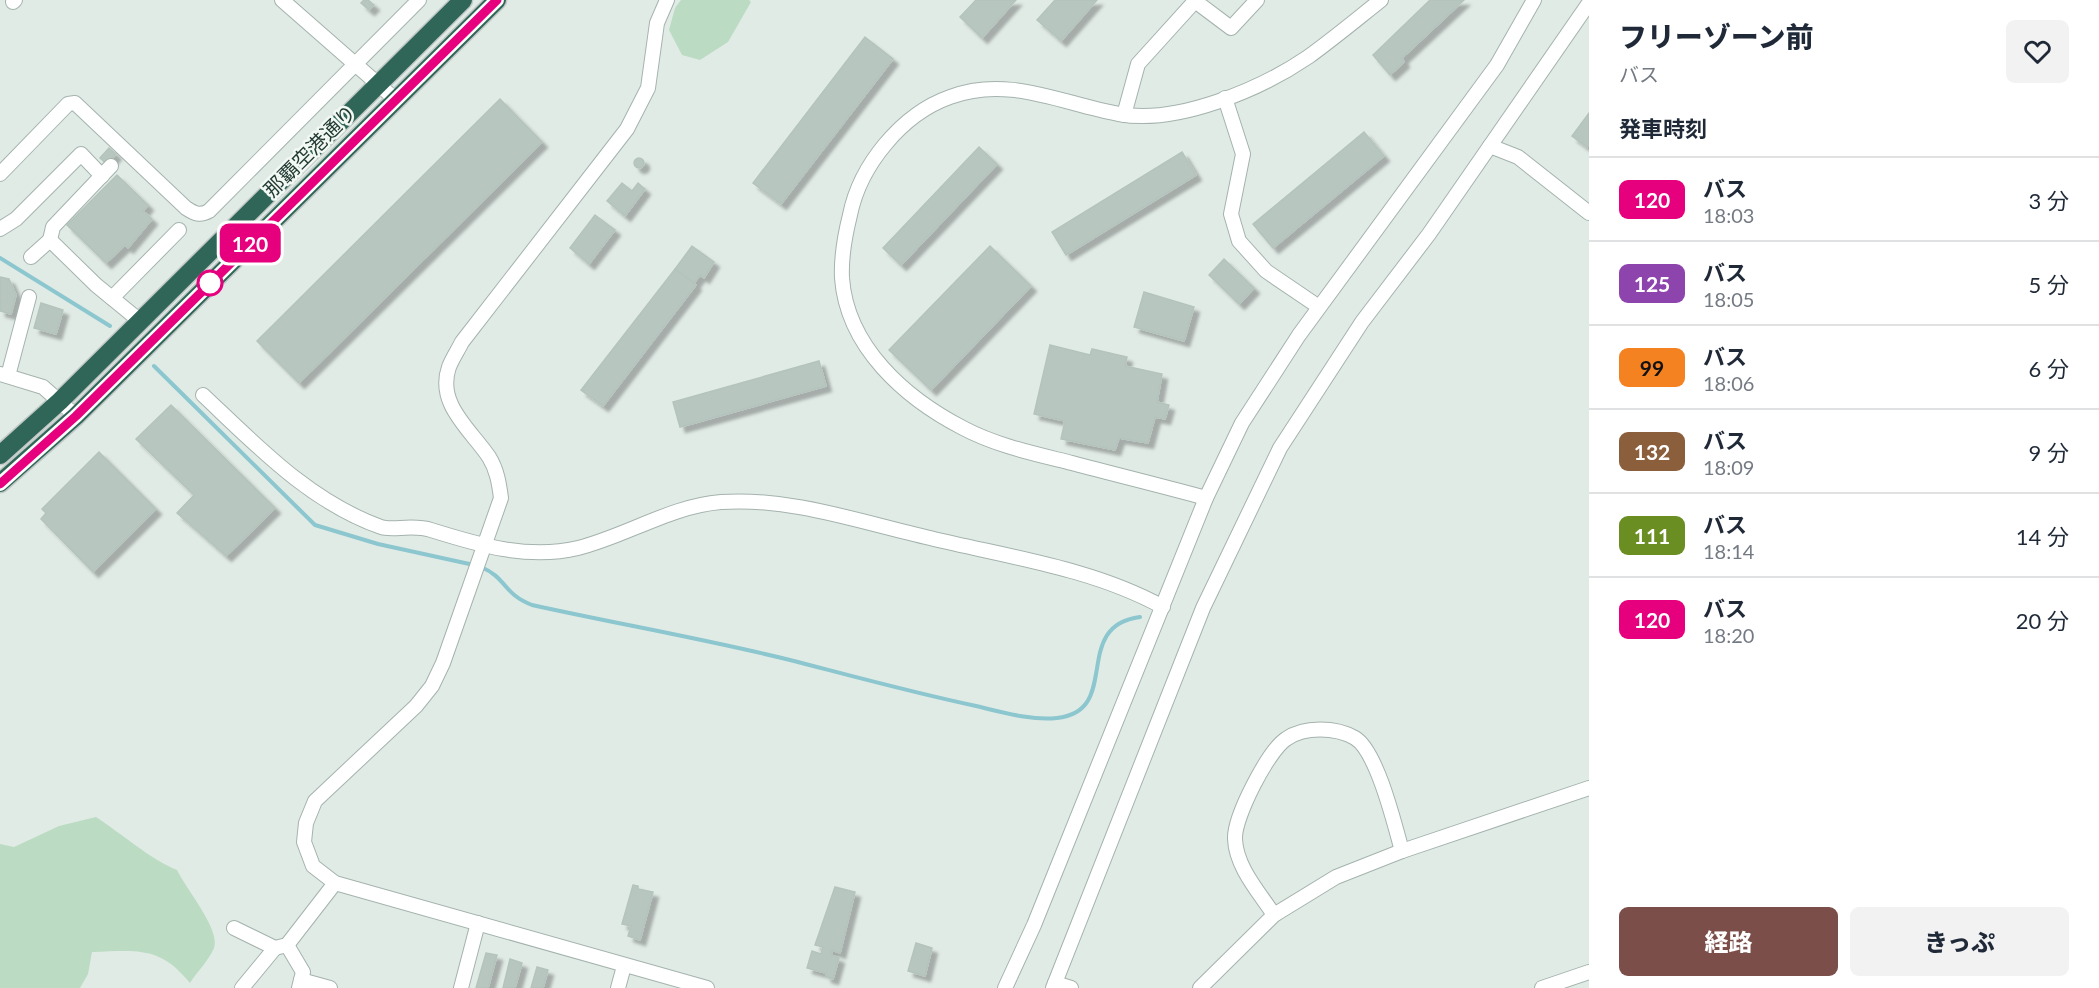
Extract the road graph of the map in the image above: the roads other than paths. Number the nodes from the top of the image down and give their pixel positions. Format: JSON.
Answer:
{"nodes":[{"id":1,"x":282,"y":0,"type":"edge"},
{"id":2,"x":419,"y":0,"type":"edge"},
{"id":3,"x":463,"y":0,"type":"edge"},
{"id":4,"x":497,"y":0,"type":"edge"},
{"id":5,"x":667,"y":0,"type":"edge"},
{"id":6,"x":1257,"y":0,"type":"edge"},
{"id":7,"x":1381,"y":0,"type":"edge"},
{"id":8,"x":1534,"y":0,"type":"edge"},
{"id":9,"x":1589,"y":3,"type":"edge"},
{"id":10,"x":356,"y":65,"type":"junction"},
{"id":11,"x":379,"y":84,"type":"junction"},
{"id":12,"x":1224,"y":98,"type":"junction"},
{"id":13,"x":395,"y":99,"type":"junction"},
{"id":14,"x":1124,"y":115,"type":"junction"},
{"id":15,"x":1490,"y":146,"type":"junction"},
{"id":16,"x":0,"y":174,"type":"edge"},
{"id":17,"x":1589,"y":213,"type":"edge"},
{"id":18,"x":0,"y":229,"type":"edge"},
{"id":19,"x":179,"y":230,"type":"dead end"},
{"id":20,"x":50,"y":240,"type":"junction"},
{"id":21,"x":31,"y":257,"type":"dead end"},
{"id":22,"x":29,"y":297,"type":"dead end"},
{"id":23,"x":112,"y":298,"type":"junction"},
{"id":24,"x":1319,"y":307,"type":"junction"},
{"id":25,"x":140,"y":321,"type":"junction"},
{"id":26,"x":4,"y":375,"type":"edge"},
{"id":27,"x":203,"y":395,"type":"dead end"},
{"id":28,"x":60,"y":400,"type":"junction"},
{"id":29,"x":76,"y":416,"type":"junction"},
{"id":30,"x":0,"y":455,"type":"edge"},
{"id":31,"x":0,"y":483,"type":"edge"},
{"id":32,"x":1206,"y":498,"type":"junction"},
{"id":33,"x":486,"y":547,"type":"junction"},
{"id":34,"x":1163,"y":607,"type":"junction"},
{"id":35,"x":1589,"y":788,"type":"edge"},
{"id":36,"x":1402,"y":851,"type":"junction"},
{"id":37,"x":335,"y":883,"type":"junction"},
{"id":38,"x":1274,"y":915,"type":"junction"},
{"id":39,"x":478,"y":923,"type":"junction"},
{"id":40,"x":234,"y":928,"type":"dead end"},
{"id":41,"x":281,"y":946,"type":"junction"},
{"id":42,"x":624,"y":966,"type":"junction"},
{"id":43,"x":1589,"y":972,"type":"edge"},
{"id":44,"x":300,"y":984,"type":"edge"},
{"id":45,"x":1054,"y":986,"type":"edge"},
{"id":46,"x":242,"y":988,"type":"edge"},
{"id":47,"x":330,"y":988,"type":"edge"},
{"id":48,"x":461,"y":988,"type":"edge"},
{"id":49,"x":618,"y":988,"type":"edge"},
{"id":50,"x":707,"y":988,"type":"edge"},
{"id":51,"x":1005,"y":988,"type":"edge"},
{"id":52,"x":1071,"y":988,"type":"edge"},
{"id":53,"x":1200,"y":988,"type":"edge"},
{"id":54,"x":1542,"y":988,"type":"edge"}],
"edges":[{"from":1,"to":10,"type":"lane"},
{"from":2,"to":10,"type":"lane"},
{"from":3,"to":11,"type":"highway","name":"那覇空港通り"},
{"from":4,"to":13,"type":"highway","name":"那覇空港通り"},
{"from":5,"to":33,"type":"lane"},
{"from":6,"to":14,"type":"lane"},
{"from":7,"to":12,"type":"lane"},
{"from":8,"to":24,"type":"lane"},
{"from":9,"to":15,"type":"lane"},
{"from":10,"to":11,"type":"lane"},
{"from":10,"to":16,"type":"lane"},
{"from":11,"to":13,"type":"lane"},
{"from":11,"to":25,"type":"highway","name":"那覇空港通り"},
{"from":12,"to":14,"type":"lane"},
{"from":12,"to":24,"type":"lane"},
{"from":13,"to":29,"type":"highway","name":"那覇空港通り"},
{"from":14,"to":32,"type":"lane"},
{"from":15,"to":17,"type":"lane"},
{"from":15,"to":45,"type":"lane"},
{"from":18,"to":20,"type":"lane"},
{"from":19,"to":23,"type":"lane"},
{"from":20,"to":21,"type":"lane"},
{"from":20,"to":23,"type":"lane"},
{"from":22,"to":26,"type":"lane"},
{"from":23,"to":25,"type":"lane"},
{"from":24,"to":32,"type":"lane"},
{"from":25,"to":28,"type":"highway","name":"那覇空港通り"},
{"from":26,"to":28,"type":"lane"},
{"from":27,"to":33,"type":"lane"},
{"from":28,"to":29,"type":"lane"},
{"from":28,"to":30,"type":"highway","name":"那覇空港通り"},
{"from":29,"to":31,"type":"highway","name":"那覇空港通り"},
{"from":32,"to":34,"type":"lane"},
{"from":33,"to":34,"type":"lane"},
{"from":33,"to":37,"type":"lane"},
{"from":34,"to":51,"type":"lane"},
{"from":35,"to":36,"type":"lane"},
{"from":36,"to":38,"type":"lane"},
{"from":36,"to":38,"type":"lane"},
{"from":37,"to":39,"type":"lane"},
{"from":37,"to":41,"type":"lane"},
{"from":38,"to":53,"type":"lane"},
{"from":39,"to":42,"type":"lane"},
{"from":39,"to":48,"type":"lane"},
{"from":40,"to":41,"type":"lane"},
{"from":41,"to":44,"type":"lane"},
{"from":41,"to":46,"type":"lane"},
{"from":42,"to":49,"type":"lane"},
{"from":42,"to":50,"type":"lane"},
{"from":43,"to":54,"type":"lane"},
{"from":44,"to":47,"type":"lane"},
{"from":45,"to":52,"type":"lane"}]}
